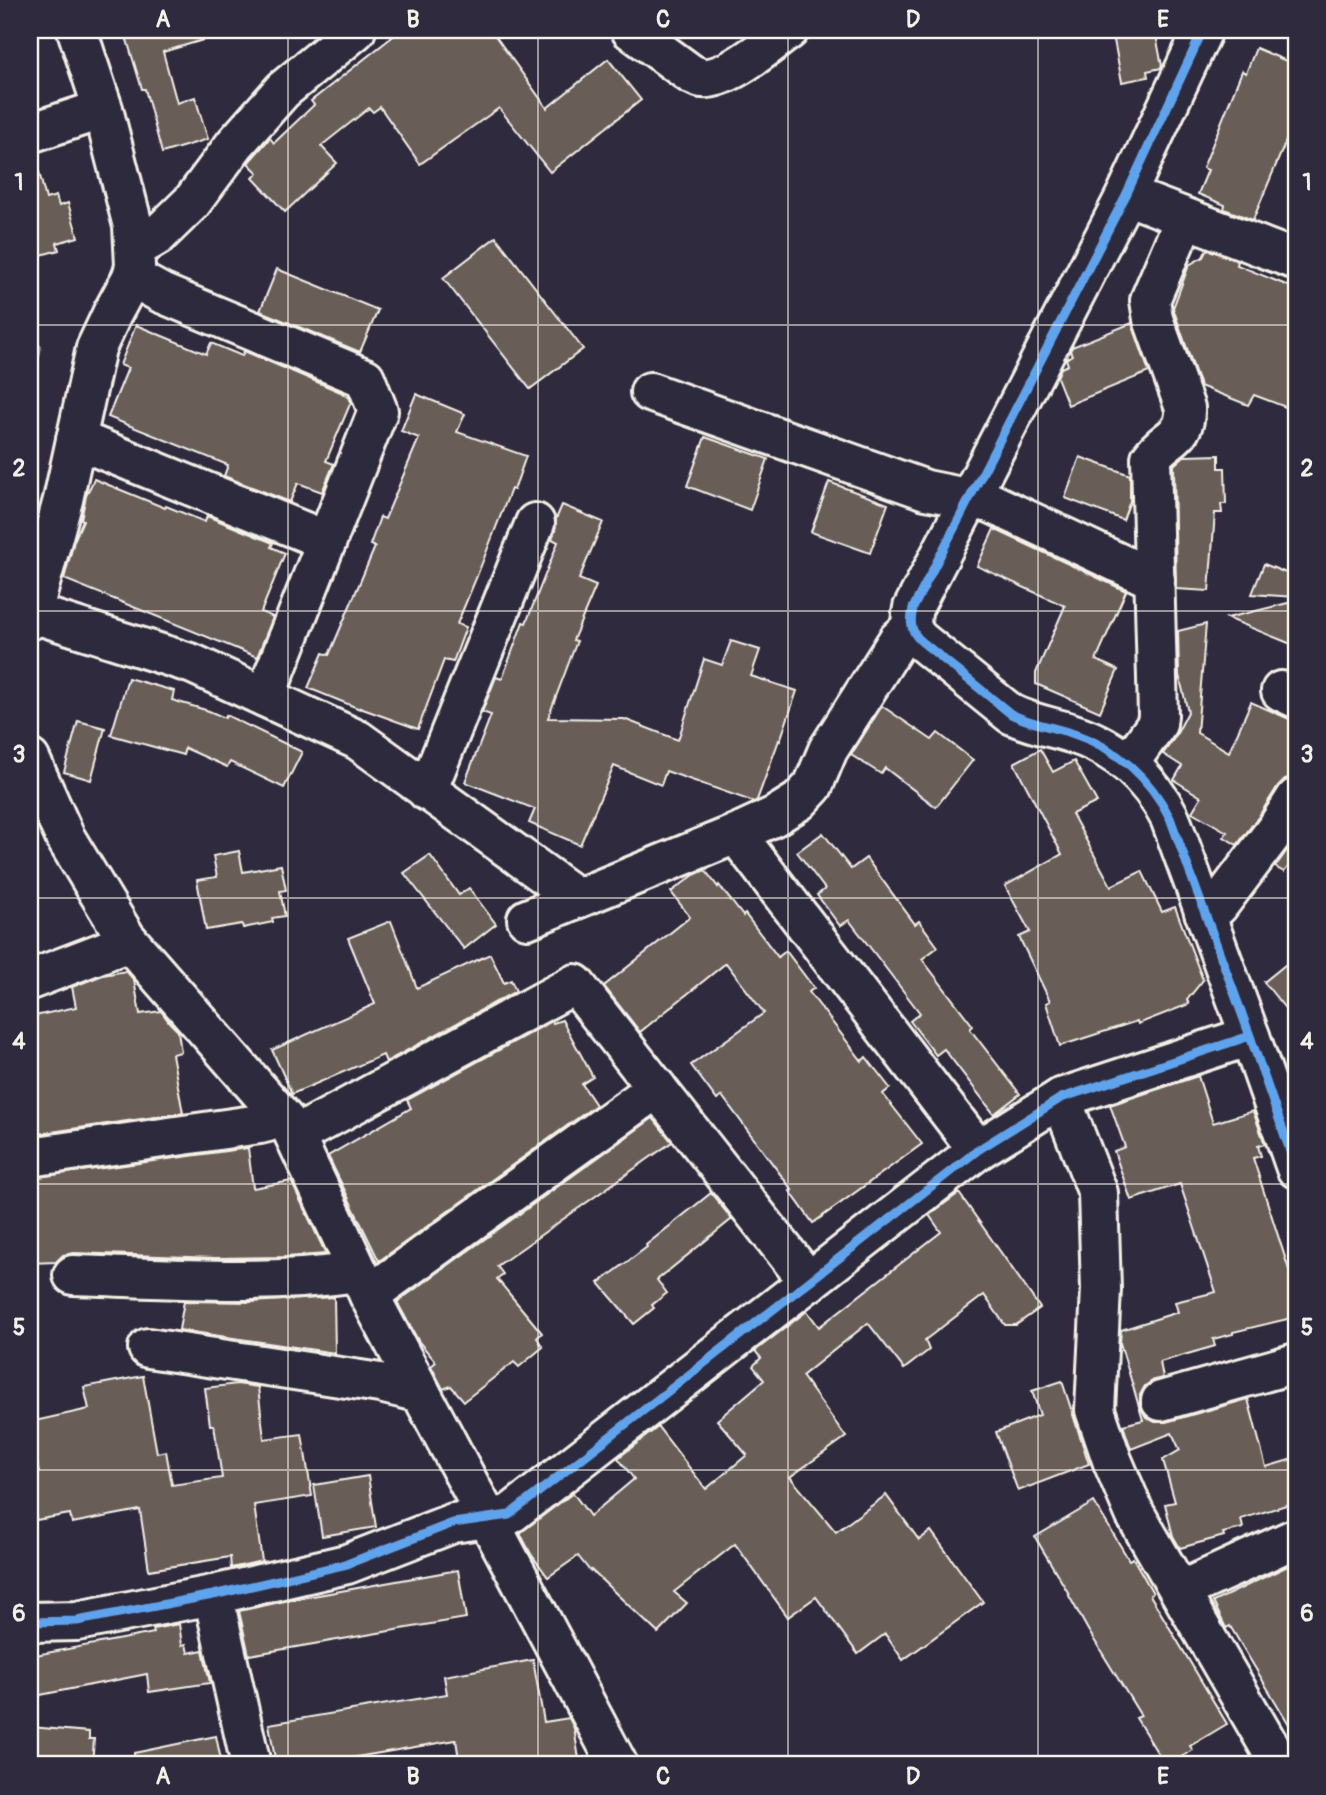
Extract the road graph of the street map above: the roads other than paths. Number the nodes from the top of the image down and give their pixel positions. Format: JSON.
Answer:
{"nodes":[{"id":1,"x":77,"y":30,"type":"edge"},
{"id":2,"x":631,"y":30,"type":"edge"},
{"id":3,"x":789,"y":30,"type":"edge"},
{"id":4,"x":1203,"y":30,"type":"edge"},
{"id":5,"x":351,"y":32,"type":"edge"},
{"id":6,"x":103,"y":109,"type":"junction"},
{"id":7,"x":30,"y":134,"type":"edge"},
{"id":8,"x":1126,"y":195,"type":"junction"},
{"id":9,"x":1185,"y":218,"type":"junction"},
{"id":10,"x":1296,"y":260,"type":"edge"},
{"id":11,"x":133,"y":263,"type":"junction"},
{"id":12,"x":650,"y":392,"type":"dead end"},
{"id":13,"x":76,"y":439,"type":"junction"},
{"id":14,"x":968,"y":499,"type":"junction"},
{"id":15,"x":535,"y":523,"type":"dead end"},
{"id":16,"x":327,"y":541,"type":"junction"},
{"id":17,"x":1155,"y":580,"type":"junction"},
{"id":18,"x":31,"y":616,"type":"edge"},
{"id":19,"x":911,"y":628,"type":"junction"},
{"id":20,"x":265,"y":697,"type":"junction"},
{"id":21,"x":30,"y":759,"type":"edge"},
{"id":22,"x":1129,"y":763,"type":"junction"},
{"id":23,"x":428,"y":791,"type":"junction"},
{"id":24,"x":1296,"y":798,"type":"edge"},
{"id":25,"x":736,"y":834,"type":"junction"},
{"id":26,"x":577,"y":898,"type":"junction"},
{"id":27,"x":1204,"y":912,"type":"junction"},
{"id":28,"x":527,"y":919,"type":"dead end"},
{"id":29,"x":130,"y":942,"type":"junction"},
{"id":30,"x":30,"y":981,"type":"edge"},
{"id":31,"x":1250,"y":1036,"type":"junction"},
{"id":32,"x":657,"y":1088,"type":"junction"},
{"id":33,"x":1061,"y":1098,"type":"junction"},
{"id":34,"x":287,"y":1125,"type":"junction"},
{"id":35,"x":978,"y":1150,"type":"junction"},
{"id":36,"x":30,"y":1157,"type":"edge"},
{"id":37,"x":1296,"y":1168,"type":"edge"},
{"id":38,"x":73,"y":1275,"type":"dead end"},
{"id":39,"x":809,"y":1282,"type":"junction"},
{"id":40,"x":363,"y":1283,"type":"junction"},
{"id":41,"x":148,"y":1348,"type":"dead end"},
{"id":42,"x":1296,"y":1363,"type":"edge"},
{"id":43,"x":421,"y":1392,"type":"junction"},
{"id":44,"x":1161,"y":1401,"type":"dead end"},
{"id":45,"x":488,"y":1519,"type":"junction"},
{"id":46,"x":1296,"y":1538,"type":"edge"},
{"id":47,"x":1181,"y":1591,"type":"junction"},
{"id":48,"x":213,"y":1595,"type":"junction"},
{"id":49,"x":30,"y":1622,"type":"edge"},
{"id":50,"x":251,"y":1765,"type":"edge"},
{"id":51,"x":618,"y":1765,"type":"edge"},
{"id":52,"x":1280,"y":1765,"type":"edge"}],
"edges":[{"from":1,"to":6,"type":"street"},
{"from":2,"to":3,"type":"street"},
{"from":4,"to":8,"type":"street"},
{"from":5,"to":11,"type":"street"},
{"from":6,"to":7,"type":"street"},
{"from":6,"to":11,"type":"street"},
{"from":8,"to":9,"type":"street"},
{"from":8,"to":14,"type":"street"},
{"from":9,"to":10,"type":"street"},
{"from":9,"to":17,"type":"street"},
{"from":11,"to":13,"type":"street"},
{"from":11,"to":16,"type":"street"},
{"from":12,"to":14,"type":"street"},
{"from":13,"to":16,"type":"street"},
{"from":13,"to":18,"type":"street"},
{"from":14,"to":17,"type":"street"},
{"from":14,"to":19,"type":"street"},
{"from":15,"to":23,"type":"street"},
{"from":16,"to":20,"type":"street"},
{"from":17,"to":22,"type":"street"},
{"from":18,"to":20,"type":"street"},
{"from":19,"to":22,"type":"street"},
{"from":19,"to":25,"type":"street"},
{"from":20,"to":23,"type":"street"},
{"from":21,"to":29,"type":"street"},
{"from":22,"to":27,"type":"street"},
{"from":23,"to":26,"type":"street"},
{"from":24,"to":27,"type":"street"},
{"from":25,"to":26,"type":"street"},
{"from":25,"to":35,"type":"street"},
{"from":26,"to":28,"type":"street"},
{"from":27,"to":31,"type":"street"},
{"from":29,"to":30,"type":"street"},
{"from":29,"to":34,"type":"street"},
{"from":31,"to":33,"type":"street"},
{"from":31,"to":37,"type":"street"},
{"from":32,"to":34,"type":"street"},
{"from":32,"to":39,"type":"street"},
{"from":32,"to":40,"type":"street"},
{"from":33,"to":35,"type":"street"},
{"from":33,"to":47,"type":"street"},
{"from":34,"to":36,"type":"street"},
{"from":34,"to":40,"type":"street"},
{"from":35,"to":39,"type":"street"},
{"from":38,"to":40,"type":"street"},
{"from":39,"to":45,"type":"street"},
{"from":40,"to":43,"type":"street"},
{"from":41,"to":43,"type":"street"},
{"from":42,"to":44,"type":"street"},
{"from":43,"to":45,"type":"street"},
{"from":45,"to":48,"type":"street"},
{"from":45,"to":51,"type":"street"},
{"from":46,"to":47,"type":"street"},
{"from":47,"to":52,"type":"street"},
{"from":48,"to":49,"type":"street"},
{"from":48,"to":50,"type":"street"}]}
